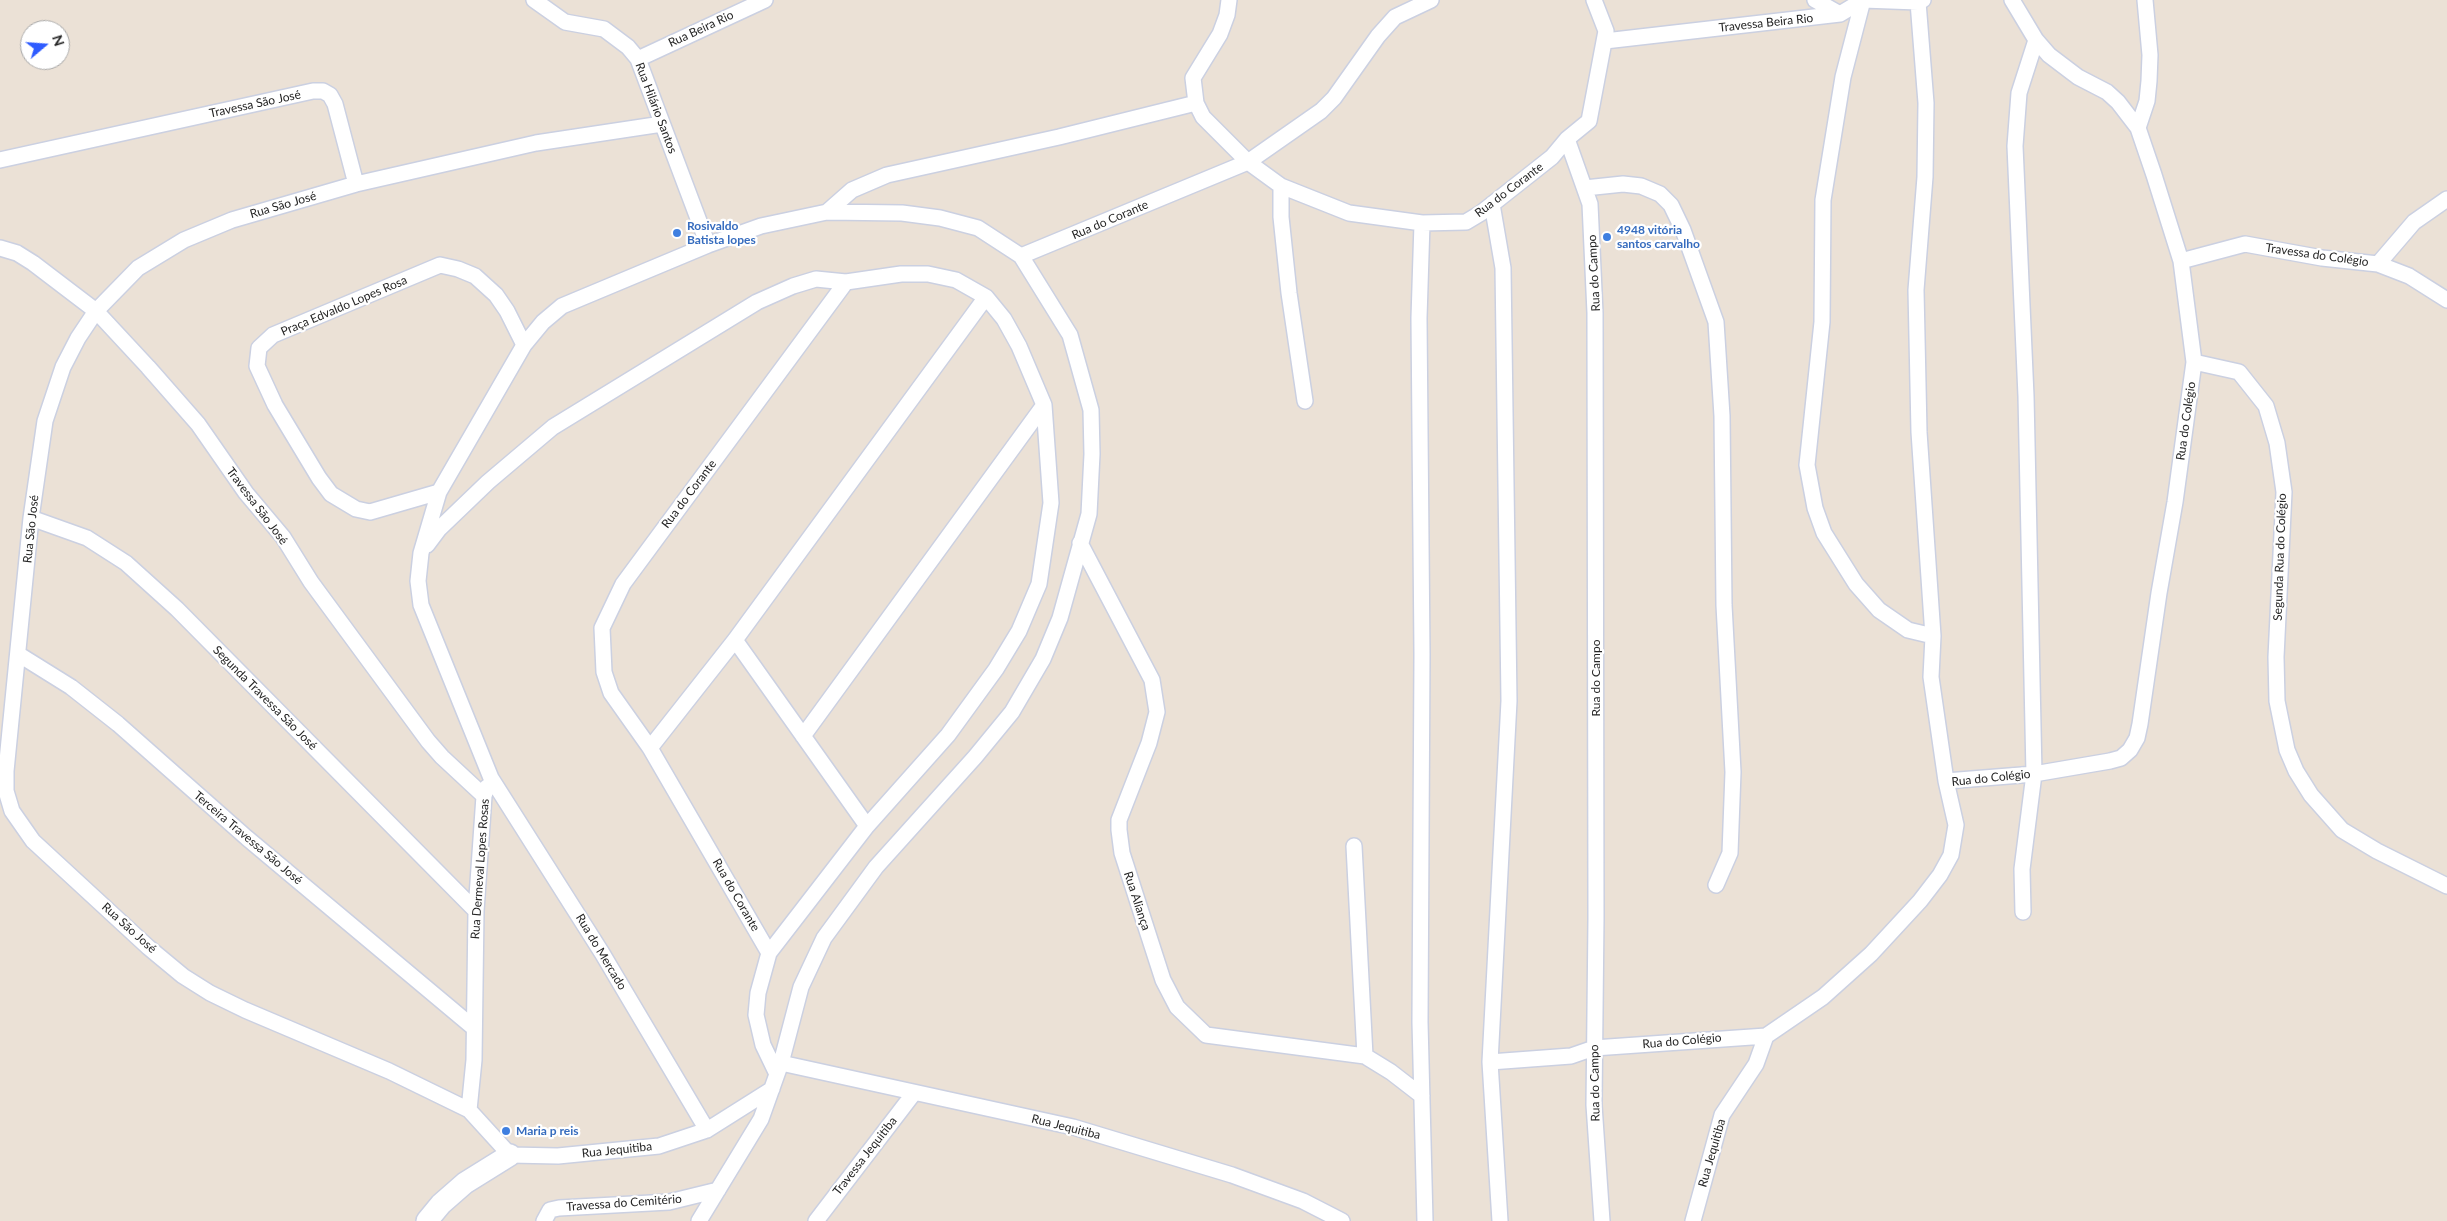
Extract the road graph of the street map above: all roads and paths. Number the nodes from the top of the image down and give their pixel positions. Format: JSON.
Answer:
{"nodes":[{"id":1,"x":534,"y":0,"type":"edge"},
{"id":2,"x":765,"y":0,"type":"edge"},
{"id":3,"x":1229,"y":0,"type":"edge"},
{"id":4,"x":1432,"y":0,"type":"edge"},
{"id":5,"x":1594,"y":0,"type":"edge"},
{"id":6,"x":1815,"y":0,"type":"edge"},
{"id":7,"x":1863,"y":0,"type":"edge"},
{"id":8,"x":2012,"y":0,"type":"edge"},
{"id":9,"x":2145,"y":0,"type":"edge"},
{"id":10,"x":1921,"y":1,"type":"edge"},
{"id":11,"x":1840,"y":14,"type":"junction"},
{"id":12,"x":1605,"y":40,"type":"junction"},
{"id":13,"x":2036,"y":40,"type":"junction"},
{"id":14,"x":638,"y":59,"type":"junction"},
{"id":15,"x":1196,"y":103,"type":"junction"},
{"id":16,"x":662,"y":124,"type":"junction"},
{"id":17,"x":2138,"y":128,"type":"junction"},
{"id":18,"x":1567,"y":139,"type":"junction"},
{"id":19,"x":0,"y":160,"type":"edge"},
{"id":20,"x":1248,"y":162,"type":"junction"},
{"id":21,"x":356,"y":184,"type":"junction"},
{"id":22,"x":1281,"y":186,"type":"junction"},
{"id":23,"x":1585,"y":188,"type":"junction"},
{"id":24,"x":2447,"y":198,"type":"edge"},
{"id":25,"x":1492,"y":204,"type":"junction"},
{"id":26,"x":827,"y":212,"type":"junction"},
{"id":27,"x":1422,"y":224,"type":"junction"},
{"id":28,"x":708,"y":245,"type":"junction"},
{"id":29,"x":0,"y":248,"type":"edge"},
{"id":30,"x":1021,"y":256,"type":"junction"},
{"id":31,"x":2181,"y":261,"type":"junction"},
{"id":32,"x":2378,"y":264,"type":"junction"},
{"id":33,"x":846,"y":282,"type":"junction"},
{"id":34,"x":986,"y":297,"type":"junction"},
{"id":35,"x":2447,"y":300,"type":"edge"},
{"id":36,"x":96,"y":311,"type":"junction"},
{"id":37,"x":524,"y":345,"type":"junction"},
{"id":38,"x":2194,"y":362,"type":"junction"},
{"id":39,"x":1305,"y":401,"type":"dead end"},
{"id":40,"x":1044,"y":406,"type":"junction"},
{"id":41,"x":439,"y":492,"type":"junction"},
{"id":42,"x":31,"y":518,"type":"junction"},
{"id":43,"x":1080,"y":543,"type":"junction"},
{"id":44,"x":421,"y":553,"type":"junction"},
{"id":45,"x":1933,"y":636,"type":"junction"},
{"id":46,"x":735,"y":640,"type":"junction"},
{"id":47,"x":18,"y":654,"type":"junction"},
{"id":48,"x":803,"y":736,"type":"junction"},
{"id":49,"x":650,"y":748,"type":"junction"},
{"id":50,"x":2034,"y":774,"type":"junction"},
{"id":51,"x":491,"y":778,"type":"junction"},
{"id":52,"x":1946,"y":780,"type":"junction"},
{"id":53,"x":484,"y":796,"type":"junction"},
{"id":54,"x":867,"y":826,"type":"junction"},
{"id":55,"x":1354,"y":846,"type":"dead end"},
{"id":56,"x":1716,"y":884,"type":"dead end"},
{"id":57,"x":2447,"y":886,"type":"edge"},
{"id":58,"x":476,"y":912,"type":"junction"},
{"id":59,"x":2023,"y":912,"type":"dead end"},
{"id":60,"x":769,"y":954,"type":"junction"},
{"id":61,"x":474,"y":1028,"type":"junction"},
{"id":62,"x":1766,"y":1036,"type":"junction"},
{"id":63,"x":1594,"y":1048,"type":"junction"},
{"id":64,"x":1365,"y":1056,"type":"junction"},
{"id":65,"x":1490,"y":1062,"type":"junction"},
{"id":66,"x":778,"y":1067,"type":"junction"},
{"id":67,"x":772,"y":1089,"type":"junction"},
{"id":68,"x":914,"y":1093,"type":"junction"},
{"id":69,"x":1422,"y":1096,"type":"junction"},
{"id":70,"x":468,"y":1110,"type":"junction"},
{"id":71,"x":707,"y":1130,"type":"junction"},
{"id":72,"x":510,"y":1155,"type":"junction"},
{"id":73,"x":718,"y":1190,"type":"junction"},
{"id":74,"x":427,"y":1221,"type":"edge"},
{"id":75,"x":544,"y":1221,"type":"edge"},
{"id":76,"x":699,"y":1221,"type":"edge"},
{"id":77,"x":816,"y":1221,"type":"edge"},
{"id":78,"x":1342,"y":1221,"type":"edge"},
{"id":79,"x":1425,"y":1221,"type":"edge"},
{"id":80,"x":1500,"y":1221,"type":"edge"},
{"id":81,"x":1602,"y":1221,"type":"edge"},
{"id":82,"x":1693,"y":1221,"type":"edge"}],
"edges":[{"from":1,"to":14,"type":"street","name":"Rua Hilário Santos"},
{"from":2,"to":14,"type":"street","name":"Rua Beira Rio"},
{"from":3,"to":15,"type":"street"},
{"from":4,"to":20,"type":"street"},
{"from":5,"to":12,"type":"street","name":"Rua do Corante"},
{"from":6,"to":11,"type":"street"},
{"from":7,"to":10,"type":"street"},
{"from":7,"to":11,"type":"street","name":"Travessa Beira Rio"},
{"from":7,"to":45,"type":"street"},
{"from":8,"to":13,"type":"street"},
{"from":9,"to":17,"type":"street"},
{"from":10,"to":45,"type":"street"},
{"from":11,"to":12,"type":"street","name":"Travessa Beira Rio"},
{"from":12,"to":18,"type":"street","name":"Rua do Corante"},
{"from":13,"to":17,"type":"street"},
{"from":13,"to":50,"type":"street"},
{"from":14,"to":16,"type":"street","name":"Rua Hilário Santos"},
{"from":15,"to":20,"type":"street"},
{"from":15,"to":26,"type":"street"},
{"from":16,"to":21,"type":"street","name":"Rua São José"},
{"from":16,"to":28,"type":"street","name":"Rua Hilário Santos"},
{"from":17,"to":31,"type":"street"},
{"from":18,"to":23,"type":"street","name":"Rua do Campo"},
{"from":18,"to":25,"type":"street","name":"Rua do Corante"},
{"from":19,"to":21,"type":"street","name":"Travessa São José"},
{"from":20,"to":22,"type":"street","name":"Rua do Corante"},
{"from":20,"to":30,"type":"street","name":"Rua do Corante"},
{"from":21,"to":36,"type":"street","name":"Rua São José"},
{"from":22,"to":27,"type":"street","name":"Rua do Corante"},
{"from":22,"to":39,"type":"street"},
{"from":23,"to":56,"type":"street"},
{"from":23,"to":63,"type":"street","name":"Rua do Campo"},
{"from":24,"to":32,"type":"street"},
{"from":25,"to":27,"type":"street","name":"Rua do Corante"},
{"from":25,"to":65,"type":"street"},
{"from":26,"to":28,"type":"street"},
{"from":26,"to":30,"type":"street"},
{"from":27,"to":69,"type":"street"},
{"from":28,"to":37,"type":"street"},
{"from":29,"to":36,"type":"street","name":"Travessa São José"},
{"from":30,"to":43,"type":"street"},
{"from":31,"to":32,"type":"street","name":"Travessa do Colégio"},
{"from":31,"to":38,"type":"street"},
{"from":32,"to":35,"type":"street","name":"Travessa do Colégio"},
{"from":33,"to":34,"type":"street"},
{"from":33,"to":44,"type":"street"},
{"from":33,"to":49,"type":"street","name":"Rua do Corante"},
{"from":34,"to":40,"type":"street"},
{"from":34,"to":46,"type":"street"},
{"from":36,"to":42,"type":"street","name":"Rua São José"},
{"from":36,"to":53,"type":"street","name":"Travessa São José"},
{"from":37,"to":41,"type":"street"},
{"from":37,"to":41,"type":"street","name":"Praça Edvaldo Lopes Rosa"},
{"from":38,"to":50,"type":"street","name":"Rua do Colégio"},
{"from":38,"to":57,"type":"street","name":"Segunda Rua do Colégio"},
{"from":40,"to":48,"type":"street"},
{"from":40,"to":54,"type":"street"},
{"from":41,"to":44,"type":"street"},
{"from":42,"to":47,"type":"street","name":"Rua São José"},
{"from":42,"to":58,"type":"street","name":"Segunda Travessa São José"},
{"from":43,"to":64,"type":"street","name":"Rua Aliança"},
{"from":43,"to":66,"type":"street"},
{"from":44,"to":51,"type":"street"},
{"from":45,"to":52,"type":"street"},
{"from":46,"to":48,"type":"street"},
{"from":46,"to":49,"type":"street"},
{"from":47,"to":61,"type":"street","name":"Terceira Travessa São José"},
{"from":47,"to":70,"type":"street","name":"Rua São José"},
{"from":48,"to":54,"type":"street"},
{"from":49,"to":60,"type":"street","name":"Rua do Corante"},
{"from":50,"to":52,"type":"street","name":"Rua do Colégio"},
{"from":50,"to":59,"type":"street"},
{"from":51,"to":53,"type":"street","name":"Rua Dermeval Lopes Rosas"},
{"from":51,"to":71,"type":"street","name":"Rua do Mercado"},
{"from":52,"to":62,"type":"street","name":"Rua do Colégio"},
{"from":53,"to":58,"type":"street","name":"Rua Dermeval Lopes Rosas"},
{"from":54,"to":60,"type":"street"},
{"from":55,"to":64,"type":"street"},
{"from":58,"to":61,"type":"street","name":"Rua Dermeval Lopes Rosas"},
{"from":60,"to":66,"type":"street"},
{"from":61,"to":70,"type":"street","name":"Rua Dermeval Lopes Rosas"},
{"from":62,"to":63,"type":"street","name":"Rua do Colégio"},
{"from":62,"to":82,"type":"street","name":"Rua Jequitiba"},
{"from":63,"to":65,"type":"street","name":"Rua do Colégio"},
{"from":63,"to":81,"type":"street","name":"Rua do Campo"},
{"from":64,"to":69,"type":"street","name":"Rua Aliança"},
{"from":65,"to":80,"type":"street"},
{"from":66,"to":67,"type":"street"},
{"from":66,"to":68,"type":"street","name":"Rua Jequitiba"},
{"from":67,"to":71,"type":"street","name":"Rua Jequitiba"},
{"from":67,"to":73,"type":"street"},
{"from":68,"to":77,"type":"street","name":"Travessa Jequitiba"},
{"from":68,"to":78,"type":"street","name":"Rua Jequitiba"},
{"from":69,"to":79,"type":"street"},
{"from":70,"to":72,"type":"street"},
{"from":71,"to":72,"type":"street","name":"Rua Jequitiba"},
{"from":72,"to":74,"type":"street"},
{"from":73,"to":75,"type":"street","name":"Travessa do Cemitério"},
{"from":73,"to":76,"type":"street"}]}
